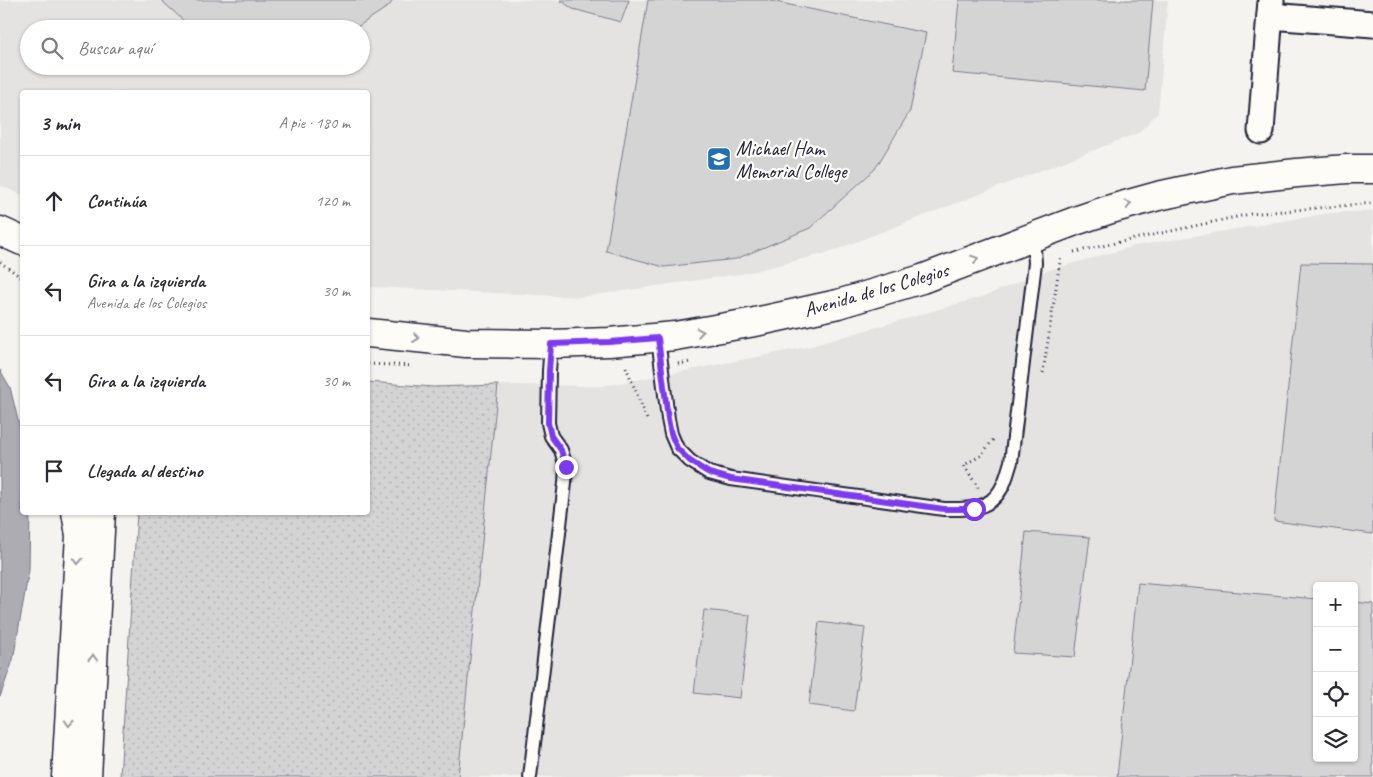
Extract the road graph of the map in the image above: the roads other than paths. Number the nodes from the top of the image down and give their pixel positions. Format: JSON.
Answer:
{"nodes":[{"id":1,"x":1271,"y":8,"type":"edge"},
{"id":2,"x":1373,"y":24,"type":"edge"},
{"id":3,"x":1261,"y":131,"type":"dead end"},
{"id":4,"x":1373,"y":170,"type":"edge"},
{"id":5,"x":0,"y":231,"type":"edge"},
{"id":6,"x":1034,"y":236,"type":"junction"},
{"id":7,"x":20,"y":240,"type":"edge"},
{"id":8,"x":370,"y":333,"type":"edge"},
{"id":9,"x":658,"y":338,"type":"junction"},
{"id":10,"x":551,"y":344,"type":"junction"},
{"id":11,"x":77,"y":515,"type":"edge"},
{"id":12,"x":101,"y":515,"type":"edge"},
{"id":13,"x":66,"y":777,"type":"edge"},
{"id":14,"x":87,"y":777,"type":"edge"},
{"id":15,"x":530,"y":777,"type":"edge"}],
"edges":[{"from":1,"to":2,"type":"street"},
{"from":1,"to":3,"type":"street"},
{"from":6,"to":4,"type":"street","name":"Avenida de los Colegios","one_way":true},
{"from":5,"to":7,"type":"street"},
{"from":9,"to":6,"type":"street","name":"Avenida de los Colegios","one_way":true},
{"from":6,"to":9,"type":"lane"},
{"from":8,"to":10,"type":"street","name":"Avenida de los Colegios","one_way":true},
{"from":9,"to":10,"type":"street","name":"Avenida de los Colegios"},
{"from":10,"to":15,"type":"lane"},
{"from":11,"to":13,"type":"street","one_way":true},
{"from":14,"to":12,"type":"street","one_way":true}]}
